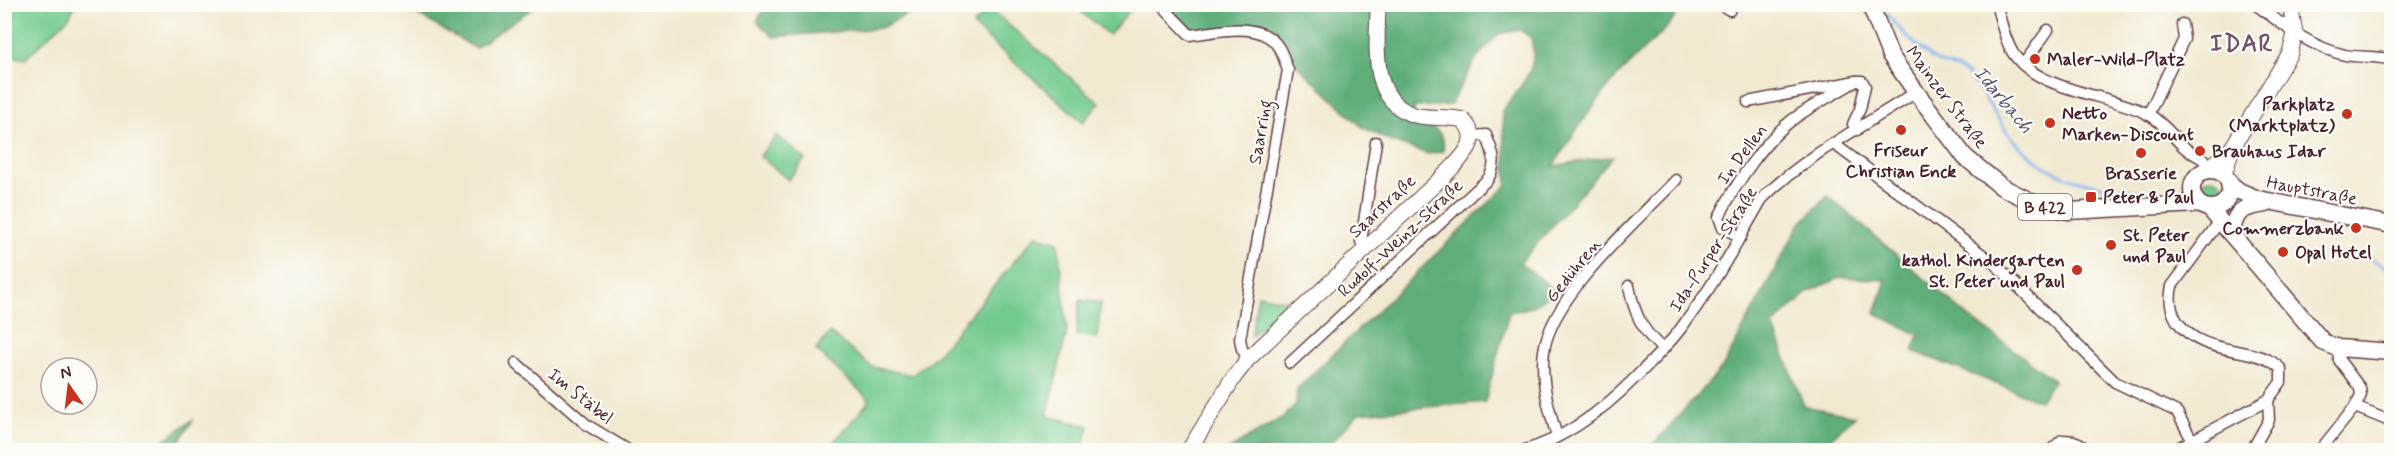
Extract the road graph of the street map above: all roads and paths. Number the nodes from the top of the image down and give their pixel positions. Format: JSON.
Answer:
{"nodes":[{"id":1,"x":1160,"y":4,"type":"edge"},
{"id":2,"x":1378,"y":4,"type":"edge"},
{"id":3,"x":1719,"y":4,"type":"edge"},
{"id":4,"x":1870,"y":4,"type":"edge"},
{"id":5,"x":1996,"y":4,"type":"edge"},
{"id":6,"x":2255,"y":4,"type":"edge"},
{"id":7,"x":2290,"y":4,"type":"edge"},
{"id":8,"x":1730,"y":10,"type":"dead end"},
{"id":9,"x":2182,"y":24,"type":"dead end"},
{"id":10,"x":2048,"y":30,"type":"dead end"},
{"id":11,"x":2295,"y":34,"type":"junction"},
{"id":12,"x":2391,"y":60,"type":"edge"},
{"id":13,"x":2023,"y":65,"type":"junction"},
{"id":14,"x":1856,"y":81,"type":"junction"},
{"id":15,"x":1916,"y":92,"type":"junction"},
{"id":16,"x":1748,"y":102,"type":"dead end"},
{"id":17,"x":2148,"y":114,"type":"junction"},
{"id":18,"x":1857,"y":130,"type":"junction"},
{"id":19,"x":1472,"y":136,"type":"junction"},
{"id":20,"x":1376,"y":142,"type":"dead end"},
{"id":21,"x":1834,"y":144,"type":"junction"},
{"id":22,"x":2232,"y":148,"type":"junction"},
{"id":23,"x":2207,"y":170,"type":"junction"},
{"id":24,"x":2227,"y":179,"type":"junction"},
{"id":25,"x":1676,"y":180,"type":"dead end"},
{"id":26,"x":2192,"y":185,"type":"junction"},
{"id":27,"x":2276,"y":203,"type":"junction"},
{"id":28,"x":2158,"y":204,"type":"junction"},
{"id":29,"x":2204,"y":206,"type":"junction"},
{"id":30,"x":2220,"y":221,"type":"junction"},
{"id":31,"x":2391,"y":225,"type":"edge"},
{"id":32,"x":2232,"y":235,"type":"junction"},
{"id":33,"x":1741,"y":237,"type":"junction"},
{"id":34,"x":1365,"y":249,"type":"junction"},
{"id":35,"x":1629,"y":286,"type":"dead end"},
{"id":36,"x":2338,"y":348,"type":"junction"},
{"id":37,"x":1663,"y":349,"type":"junction"},
{"id":38,"x":2391,"y":352,"type":"edge"},
{"id":39,"x":1248,"y":359,"type":"junction"},
{"id":40,"x":516,"y":363,"type":"dead end"},
{"id":41,"x":1290,"y":363,"type":"dead end"},
{"id":42,"x":2268,"y":400,"type":"junction"},
{"id":43,"x":2355,"y":407,"type":"junction"},
{"id":44,"x":2391,"y":422,"type":"edge"},
{"id":45,"x":1557,"y":437,"type":"junction"},
{"id":46,"x":2192,"y":440,"type":"junction"},
{"id":47,"x":1543,"y":448,"type":"edge"},
{"id":48,"x":628,"y":450,"type":"edge"},
{"id":49,"x":1189,"y":450,"type":"edge"},
{"id":50,"x":1525,"y":450,"type":"edge"},
{"id":51,"x":2051,"y":450,"type":"edge"},
{"id":52,"x":2085,"y":450,"type":"edge"},
{"id":53,"x":2174,"y":450,"type":"edge"},
{"id":54,"x":2252,"y":450,"type":"edge"},
{"id":55,"x":2320,"y":450,"type":"edge"}],
"edges":[{"from":1,"to":39,"type":"street","name":"Saarring"},
{"from":2,"to":19,"type":"street"},
{"from":3,"to":8,"type":"street"},
{"from":4,"to":15,"type":"main road","name":"Mainzer Straße","number":"B 422"},
{"from":5,"to":13,"type":"street"},
{"from":6,"to":11,"type":"street"},
{"from":7,"to":11,"type":"street"},
{"from":9,"to":17,"type":"street"},
{"from":10,"to":13,"type":"street"},
{"from":11,"to":12,"type":"street"},
{"from":11,"to":22,"type":"street"},
{"from":13,"to":17,"type":"street"},
{"from":14,"to":16,"type":"street"},
{"from":14,"to":18,"type":"street"},
{"from":14,"to":33,"type":"street","name":"In Dellen"},
{"from":15,"to":18,"type":"street","name":"Ida-Purper-Straße"},
{"from":15,"to":28,"type":"main road","name":"Mainzer Straße","number":"B 422"},
{"from":17,"to":23,"type":"street"},
{"from":18,"to":21,"type":"street","name":"Ida-Purper-Straße"},
{"from":19,"to":34,"type":"street","name":"Saarstraße"},
{"from":19,"to":41,"type":"street","name":"Rudolf-Weinz-Straße"},
{"from":20,"to":34,"type":"street"},
{"from":21,"to":33,"type":"street","name":"Ida-Purper-Straße"},
{"from":21,"to":46,"type":"street"},
{"from":22,"to":23,"type":"street"},
{"from":22,"to":24,"type":"street"},
{"from":23,"to":24,"type":"main road"},
{"from":23,"to":26,"type":"main road","number":"B 422"},
{"from":24,"to":27,"type":"main road","name":"Hauptstraße"},
{"from":24,"to":29,"type":"main road"},
{"from":25,"to":45,"type":"street","name":"Gedühren"},
{"from":26,"to":28,"type":"main road","name":"Mainzer Straße","number":"B 422"},
{"from":26,"to":29,"type":"main road"},
{"from":27,"to":31,"type":"main road","name":"Hauptstraße"},
{"from":27,"to":32,"type":"main road"},
{"from":28,"to":29,"type":"main road","name":"Mainzer Straße","number":"B 422"},
{"from":29,"to":30,"type":"main road"},
{"from":30,"to":32,"type":"main road"},
{"from":30,"to":42,"type":"street"},
{"from":32,"to":36,"type":"main road"},
{"from":33,"to":37,"type":"street","name":"Ida-Purper-Straße"},
{"from":34,"to":39,"type":"street","name":"Saarstraße"},
{"from":35,"to":37,"type":"street"},
{"from":36,"to":38,"type":"main road"},
{"from":36,"to":43,"type":"street"},
{"from":37,"to":45,"type":"street","name":"Ida-Purper-Straße"},
{"from":39,"to":49,"type":"street","name":"Saarstraße"},
{"from":40,"to":48,"type":"street","name":"Im Stäbel"},
{"from":42,"to":46,"type":"street"},
{"from":42,"to":54,"type":"street"},
{"from":43,"to":44,"type":"street"},
{"from":43,"to":55,"type":"street"},
{"from":45,"to":47,"type":"street","name":"Ida-Purper-Straße"},
{"from":46,"to":53,"type":"street"},
{"from":47,"to":50,"type":"street","name":"Ida-Purper-Straße"},
{"from":51,"to":52,"type":"street"}]}
